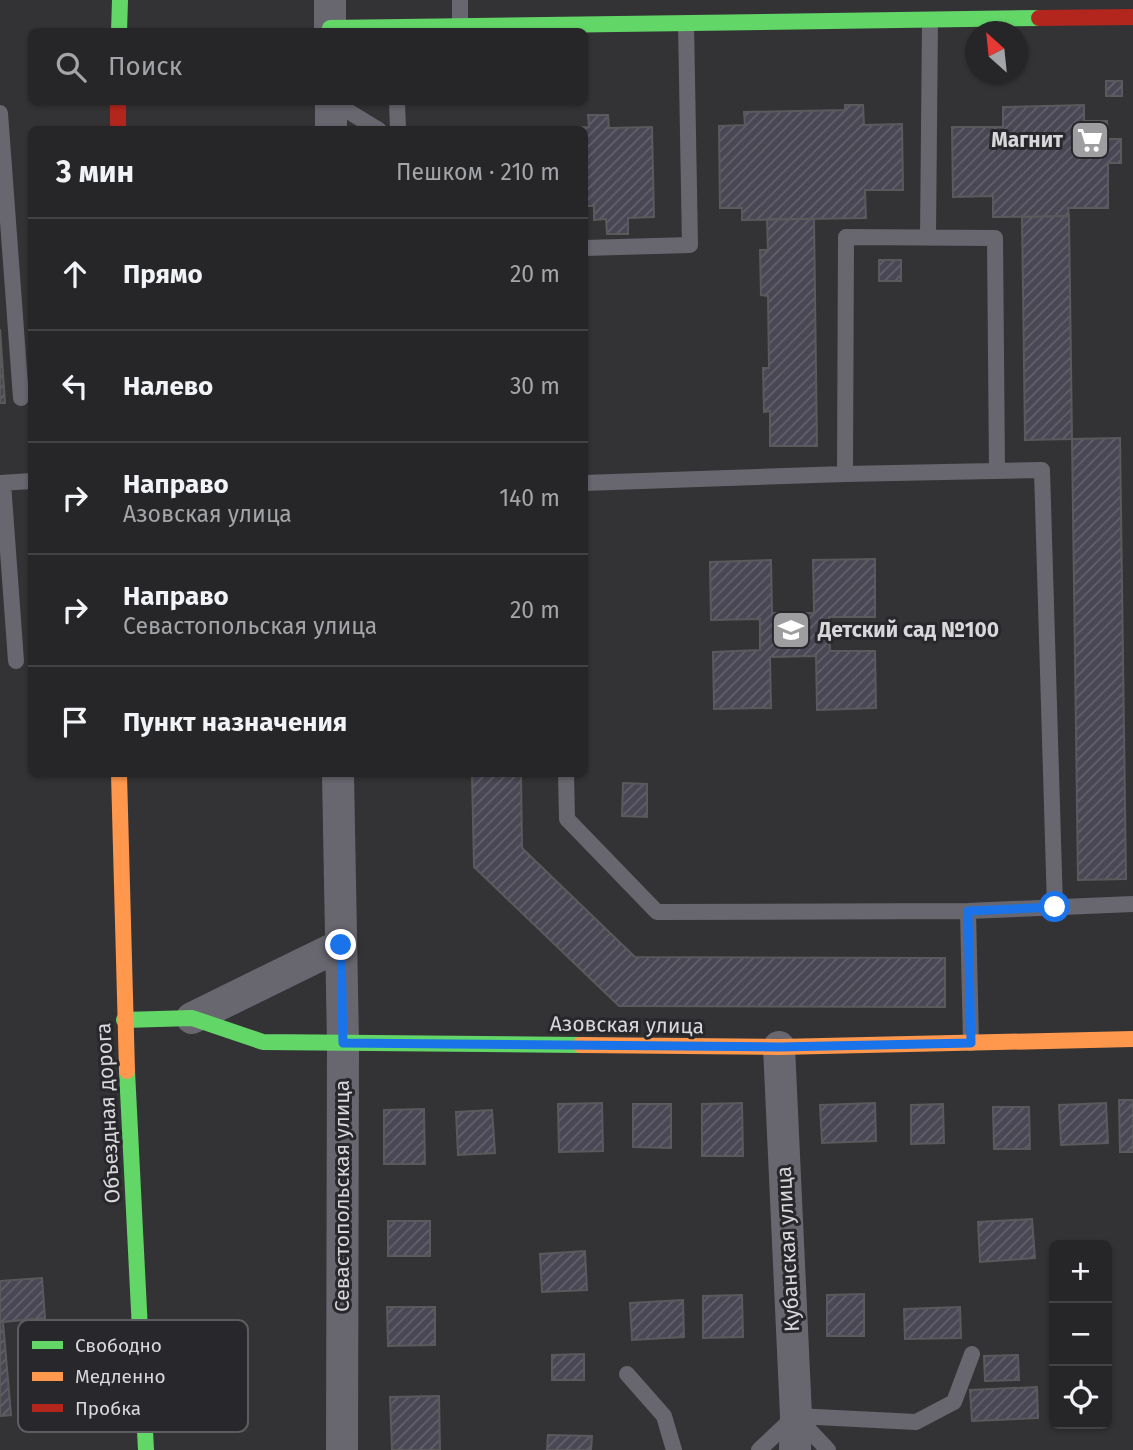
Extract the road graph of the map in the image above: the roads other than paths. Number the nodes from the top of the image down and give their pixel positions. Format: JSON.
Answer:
{"nodes":[{"id":1,"x":120,"y":0,"type":"edge"},
{"id":2,"x":460,"y":0,"type":"edge"},
{"id":3,"x":1074,"y":0,"type":"edge"},
{"id":4,"x":1133,"y":17,"type":"edge"},
{"id":5,"x":1074,"y":18,"type":"junction"},
{"id":6,"x":330,"y":20,"type":"edge"},
{"id":7,"x":930,"y":20,"type":"junction"},
{"id":8,"x":686,"y":23,"type":"junction"},
{"id":9,"x":460,"y":27,"type":"junction"},
{"id":10,"x":119,"y":28,"type":"edge"},
{"id":11,"x":389,"y":28,"type":"edge"},
{"id":12,"x":428,"y":28,"type":"edge"},
{"id":13,"x":118,"y":105,"type":"edge"},
{"id":14,"x":332,"y":105,"type":"edge"},
{"id":15,"x":337,"y":105,"type":"edge"},
{"id":16,"x":397,"y":105,"type":"edge"},
{"id":17,"x":0,"y":113,"type":"edge"},
{"id":18,"x":118,"y":126,"type":"edge"},
{"id":19,"x":331,"y":126,"type":"edge"},
{"id":20,"x":372,"y":126,"type":"edge"},
{"id":21,"x":398,"y":126,"type":"edge"},
{"id":22,"x":928,"y":237,"type":"junction"},
{"id":23,"x":588,"y":248,"type":"edge"},
{"id":24,"x":21,"y":398,"type":"dead end"},
{"id":25,"x":997,"y":471,"type":"junction"},
{"id":26,"x":845,"y":474,"type":"junction"},
{"id":27,"x":28,"y":481,"type":"edge"},
{"id":28,"x":1,"y":483,"type":"edge"},
{"id":29,"x":588,"y":483,"type":"edge"},
{"id":30,"x":16,"y":661,"type":"dead end"},
{"id":31,"x":119,"y":777,"type":"edge"},
{"id":32,"x":338,"y":777,"type":"edge"},
{"id":33,"x":566,"y":777,"type":"edge"},
{"id":34,"x":1133,"y":904,"type":"edge"},
{"id":35,"x":1055,"y":907,"type":"junction"},
{"id":36,"x":968,"y":911,"type":"junction"},
{"id":37,"x":341,"y":945,"type":"junction"},
{"id":38,"x":192,"y":1018,"type":"junction"},
{"id":39,"x":124,"y":1020,"type":"junction"},
{"id":40,"x":1133,"y":1039,"type":"edge"},
{"id":41,"x":343,"y":1043,"type":"junction"},
{"id":42,"x":971,"y":1043,"type":"junction"},
{"id":43,"x":779,"y":1047,"type":"junction"},
{"id":44,"x":139,"y":1320,"type":"edge"},
{"id":45,"x":972,"y":1354,"type":"dead end"},
{"id":46,"x":627,"y":1374,"type":"dead end"},
{"id":47,"x":796,"y":1416,"type":"junction"},
{"id":48,"x":145,"y":1432,"type":"edge"},
{"id":49,"x":146,"y":1450,"type":"edge"},
{"id":50,"x":342,"y":1450,"type":"edge"},
{"id":51,"x":674,"y":1450,"type":"edge"},
{"id":52,"x":759,"y":1450,"type":"edge"},
{"id":53,"x":795,"y":1450,"type":"edge"},
{"id":54,"x":828,"y":1450,"type":"edge"}],
"edges":[{"from":1,"to":10,"type":"street"},
{"from":2,"to":9,"type":"lane"},
{"from":3,"to":5,"type":"lane"},
{"from":4,"to":5,"type":"street"},
{"from":5,"to":7,"type":"street"},
{"from":6,"to":11,"type":"street"},
{"from":7,"to":8,"type":"street"},
{"from":7,"to":22,"type":"lane"},
{"from":8,"to":9,"type":"street"},
{"from":8,"to":23,"type":"lane"},
{"from":9,"to":12,"type":"street"},
{"from":13,"to":18,"type":"street"},
{"from":14,"to":19,"type":"street"},
{"from":15,"to":20,"type":"lane"},
{"from":16,"to":21,"type":"lane"},
{"from":17,"to":24,"type":"lane"},
{"from":22,"to":25,"type":"lane"},
{"from":22,"to":26,"type":"lane"},
{"from":25,"to":26,"type":"lane"},
{"from":25,"to":35,"type":"lane"},
{"from":26,"to":29,"type":"lane"},
{"from":27,"to":28,"type":"lane"},
{"from":28,"to":30,"type":"lane"},
{"from":31,"to":39,"type":"street","name":"Объездная дорога"},
{"from":32,"to":37,"type":"street","name":"Севастопольская улица"},
{"from":33,"to":36,"type":"lane"},
{"from":34,"to":35,"type":"lane"},
{"from":35,"to":36,"type":"lane"},
{"from":36,"to":42,"type":"lane"},
{"from":37,"to":38,"type":"street"},
{"from":37,"to":41,"type":"street","name":"Севастопольская улица"},
{"from":38,"to":39,"type":"street","name":"Азовская улица"},
{"from":38,"to":41,"type":"street","name":"Азовская улица"},
{"from":39,"to":44,"type":"street","name":"Объездная дорога"},
{"from":40,"to":42,"type":"street","name":"Азовская улица"},
{"from":41,"to":43,"type":"street","name":"Азовская улица"},
{"from":41,"to":50,"type":"street","name":"Севастопольская улица"},
{"from":42,"to":43,"type":"street","name":"Азовская улица"},
{"from":43,"to":47,"type":"street","name":"Кубанская улица"},
{"from":45,"to":47,"type":"lane"},
{"from":46,"to":51,"type":"lane"},
{"from":47,"to":52,"type":"lane"},
{"from":47,"to":53,"type":"street","name":"Кубанская улица"},
{"from":47,"to":54,"type":"lane"},
{"from":48,"to":49,"type":"street","name":"Объездная дорога"}]}
